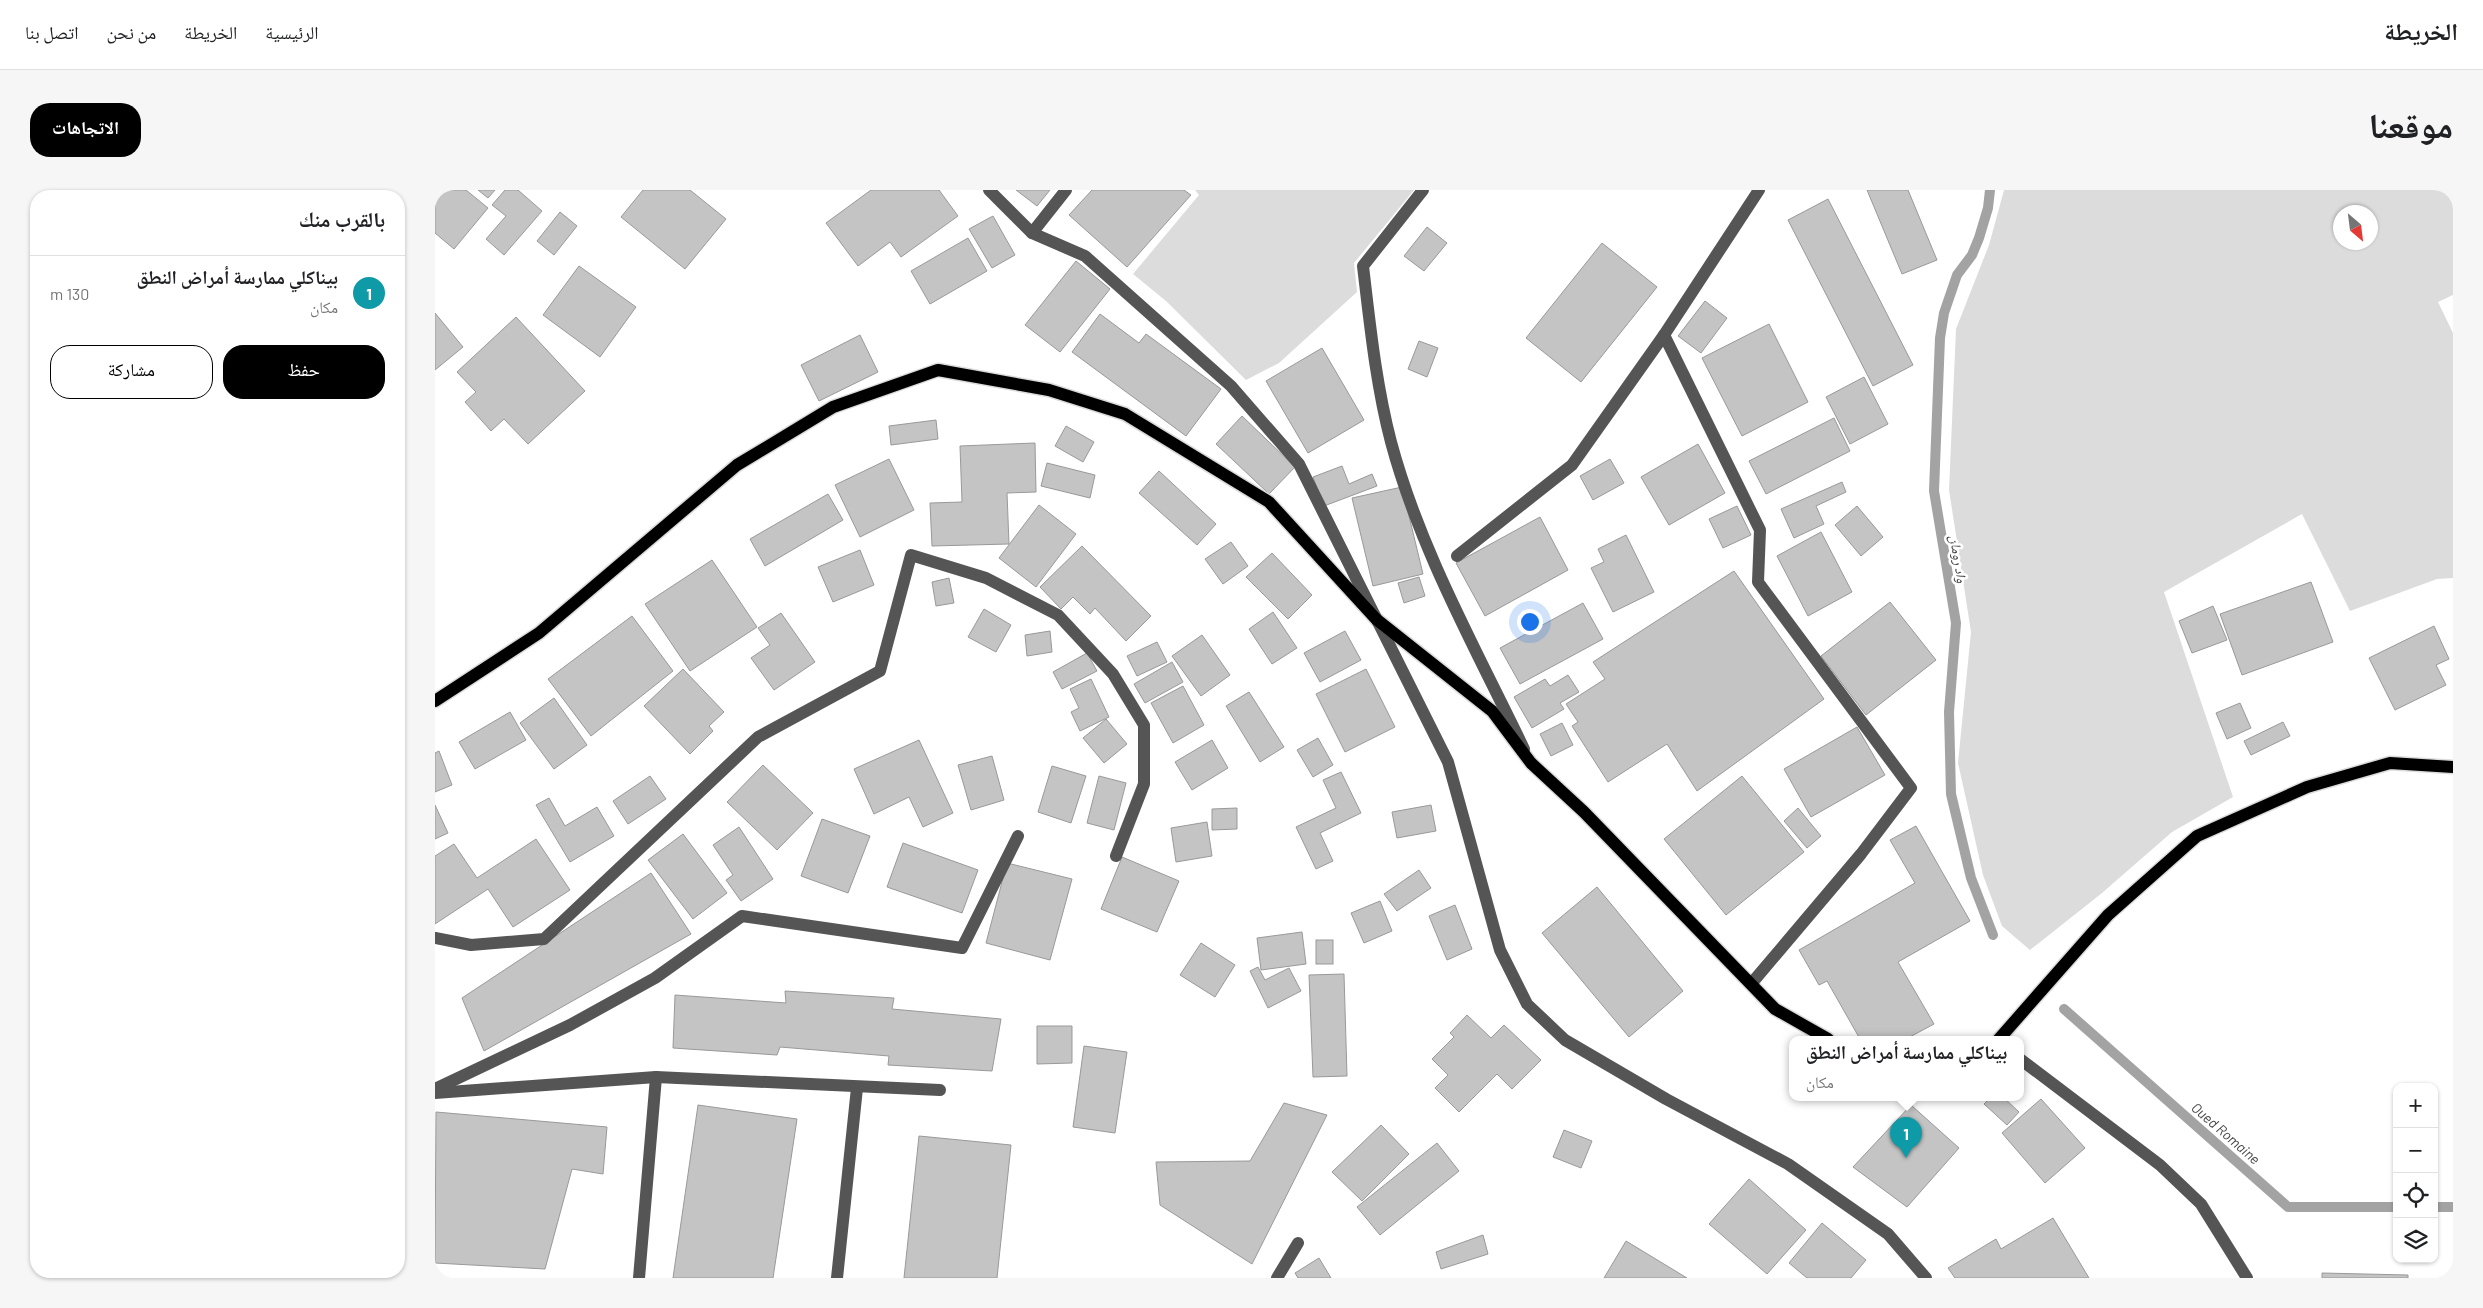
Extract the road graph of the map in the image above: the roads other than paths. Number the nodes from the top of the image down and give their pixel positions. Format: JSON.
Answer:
{"nodes":[{"id":1,"x":989,"y":190,"type":"edge"},
{"id":2,"x":1066,"y":190,"type":"edge"},
{"id":3,"x":1423,"y":190,"type":"edge"},
{"id":4,"x":1759,"y":190,"type":"edge"},
{"id":5,"x":1033,"y":234,"type":"junction"},
{"id":6,"x":1664,"y":335,"type":"junction"},
{"id":7,"x":1457,"y":556,"type":"dead end"},
{"id":8,"x":1375,"y":619,"type":"junction"},
{"id":9,"x":435,"y":701,"type":"edge"},
{"id":10,"x":1531,"y":763,"type":"junction"},
{"id":11,"x":2453,"y":767,"type":"edge"},
{"id":12,"x":1018,"y":836,"type":"dead end"},
{"id":13,"x":1116,"y":856,"type":"dead end"},
{"id":14,"x":435,"y":938,"type":"edge"},
{"id":15,"x":1751,"y":984,"type":"junction"},
{"id":16,"x":1824,"y":1036,"type":"edge"},
{"id":17,"x":2002,"y":1036,"type":"edge"},
{"id":18,"x":2024,"y":1062,"type":"edge"},
{"id":19,"x":657,"y":1077,"type":"junction"},
{"id":20,"x":857,"y":1088,"type":"junction"},
{"id":21,"x":435,"y":1089,"type":"edge"},
{"id":22,"x":940,"y":1090,"type":"dead end"},
{"id":23,"x":435,"y":1093,"type":"edge"},
{"id":24,"x":1298,"y":1243,"type":"dead end"},
{"id":25,"x":639,"y":1278,"type":"edge"},
{"id":26,"x":837,"y":1278,"type":"edge"},
{"id":27,"x":1277,"y":1278,"type":"edge"},
{"id":28,"x":1926,"y":1278,"type":"edge"},
{"id":29,"x":2247,"y":1278,"type":"edge"}],
"edges":[{"from":1,"to":5,"type":"street"},
{"from":2,"to":5,"type":"street"},
{"from":3,"to":10,"type":"street"},
{"from":4,"to":6,"type":"street"},
{"from":5,"to":8,"type":"street"},
{"from":6,"to":7,"type":"street"},
{"from":6,"to":15,"type":"street"},
{"from":8,"to":9,"type":"main road"},
{"from":8,"to":10,"type":"main road"},
{"from":8,"to":28,"type":"street"},
{"from":10,"to":15,"type":"main road"},
{"from":11,"to":17,"type":"main road"},
{"from":12,"to":21,"type":"street"},
{"from":13,"to":14,"type":"street"},
{"from":15,"to":16,"type":"main road"},
{"from":18,"to":29,"type":"street"},
{"from":19,"to":20,"type":"street"},
{"from":19,"to":23,"type":"street"},
{"from":19,"to":25,"type":"street"},
{"from":20,"to":22,"type":"street"},
{"from":20,"to":26,"type":"street"},
{"from":24,"to":27,"type":"street"}]}
